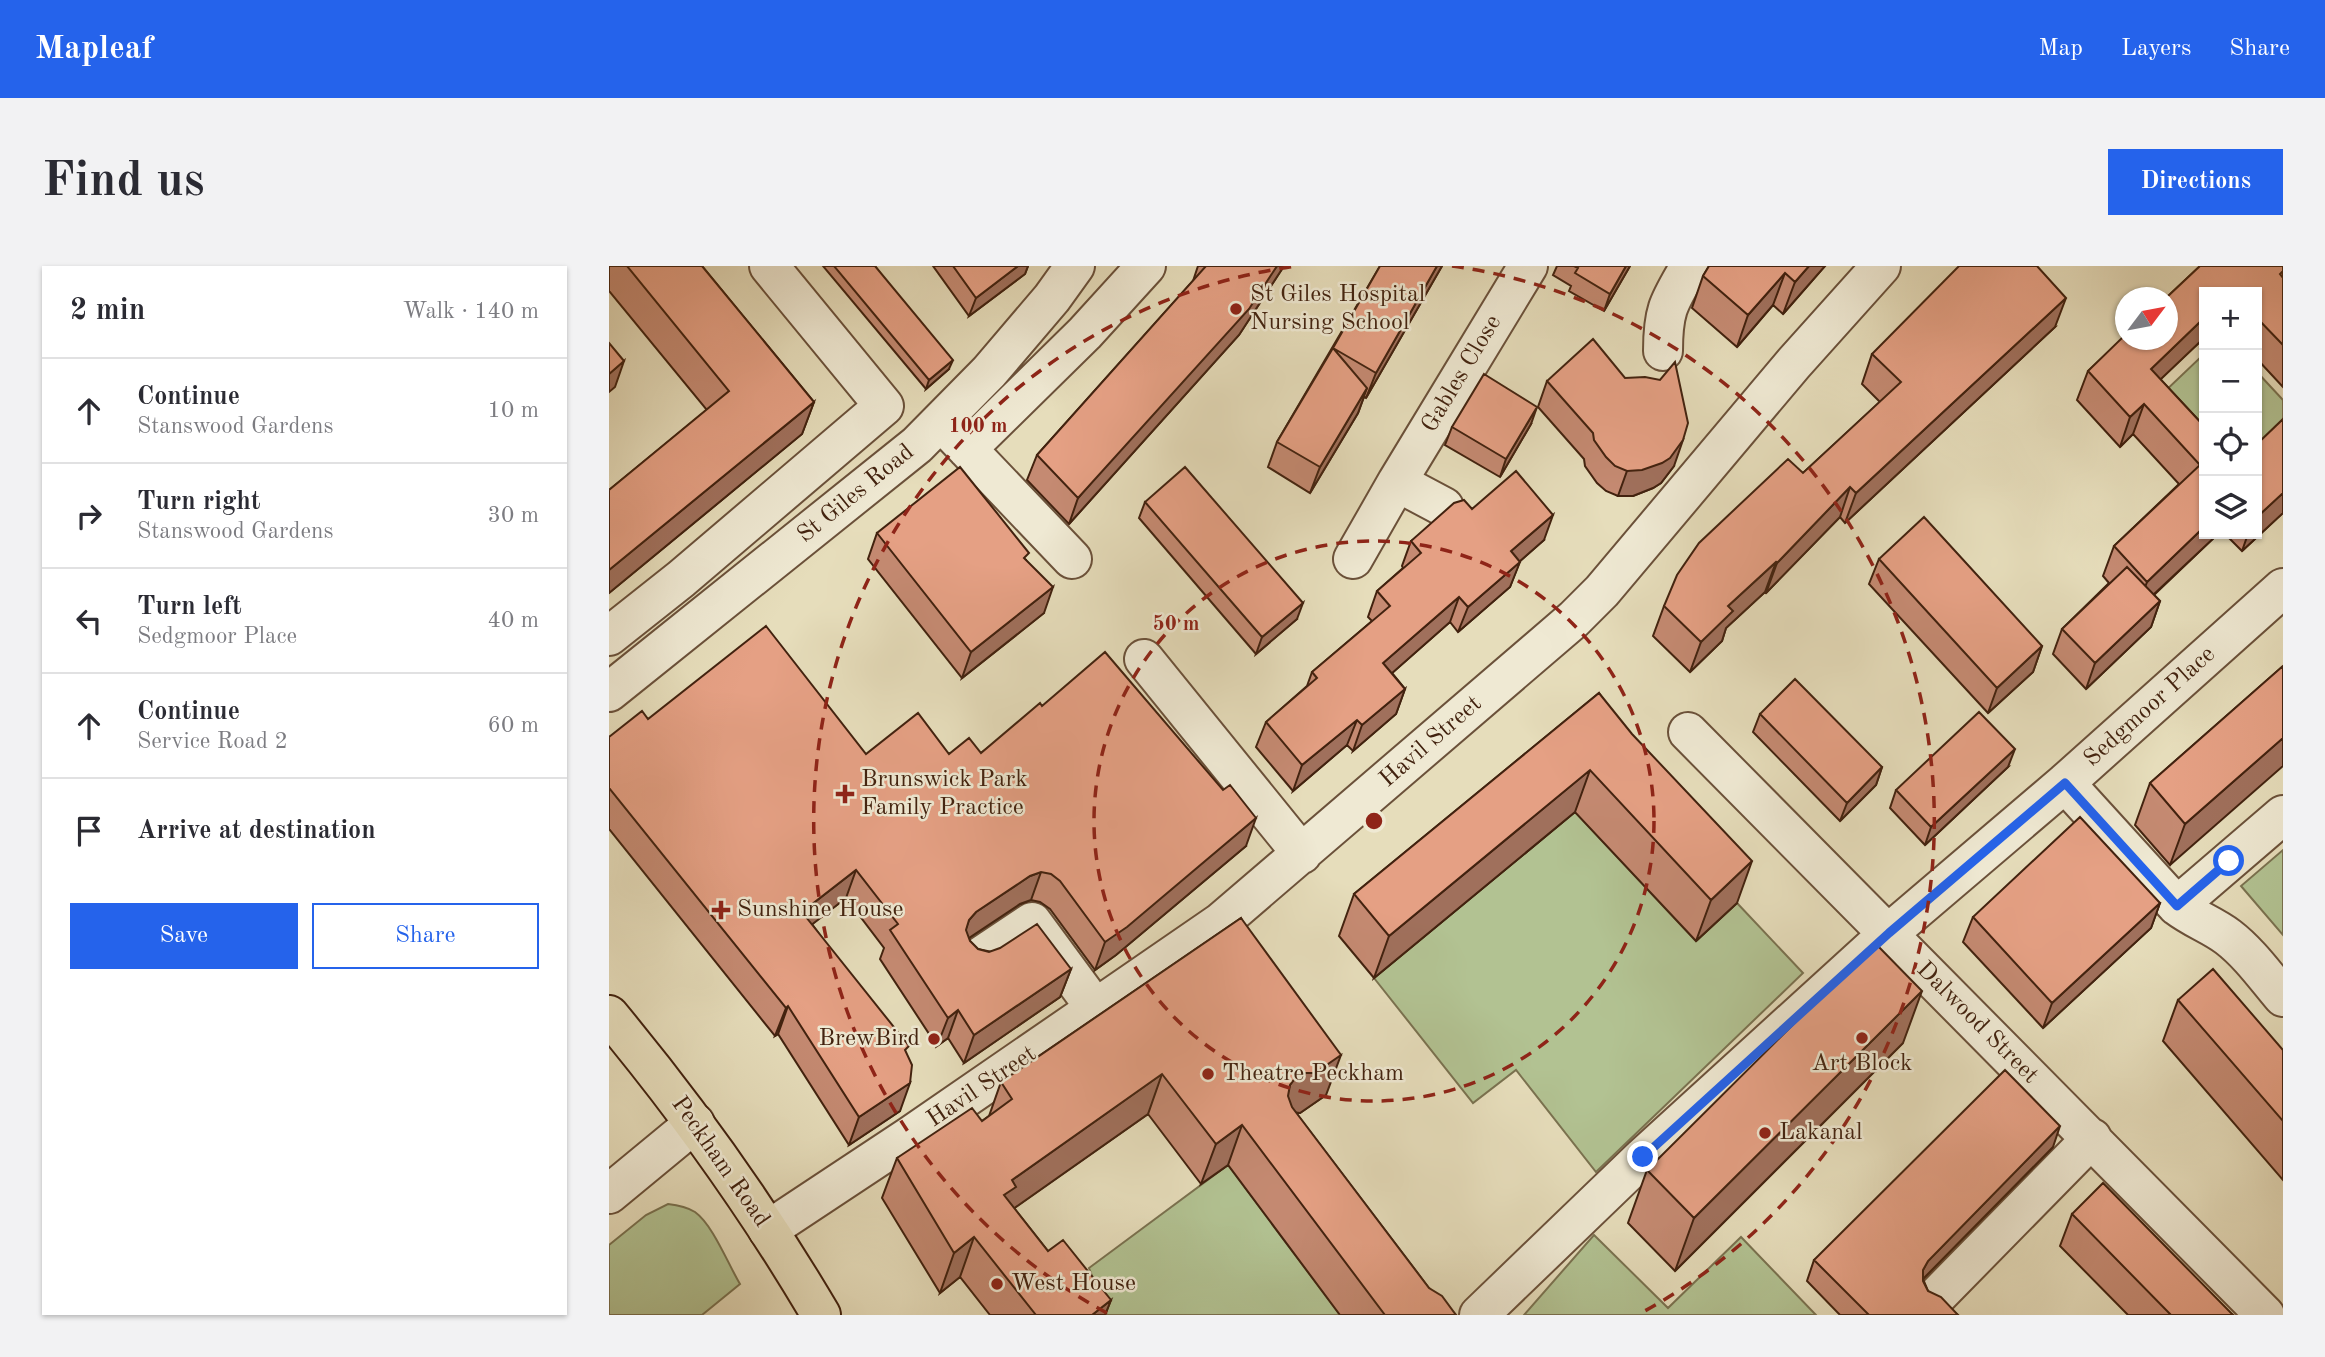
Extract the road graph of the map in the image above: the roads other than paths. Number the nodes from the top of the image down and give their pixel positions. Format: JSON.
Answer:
{"nodes":[{"id":1,"x":769,"y":266,"type":"edge"},
{"id":2,"x":1075,"y":266,"type":"edge"},
{"id":3,"x":1146,"y":266,"type":"edge"},
{"id":4,"x":1528,"y":266,"type":"edge"},
{"id":5,"x":1690,"y":266,"type":"edge"},
{"id":6,"x":1881,"y":266,"type":"edge"},
{"id":7,"x":1663,"y":351,"type":"dead end"},
{"id":8,"x":954,"y":435,"type":"junction"},
{"id":9,"x":1397,"y":482,"type":"junction"},
{"id":10,"x":1444,"y":507,"type":"dead end"},
{"id":11,"x":1072,"y":559,"type":"dead end"},
{"id":12,"x":1353,"y":559,"type":"dead end"},
{"id":13,"x":2283,"y":588,"type":"edge"},
{"id":14,"x":609,"y":636,"type":"edge"},
{"id":15,"x":1144,"y":659,"type":"dead end"},
{"id":16,"x":609,"y":692,"type":"edge"},
{"id":17,"x":1688,"y":732,"type":"dead end"},
{"id":18,"x":2065,"y":783,"type":"junction"},
{"id":19,"x":2283,"y":815,"type":"edge"},
{"id":20,"x":1302,"y":854,"type":"junction"},
{"id":21,"x":2177,"y":906,"type":"junction"},
{"id":22,"x":1889,"y":933,"type":"junction"},
{"id":23,"x":978,"y":958,"type":"edge"},
{"id":24,"x":2283,"y":997,"type":"edge"},
{"id":25,"x":1096,"y":1009,"type":"junction"},
{"id":26,"x":609,"y":1015,"type":"edge"},
{"id":27,"x":695,"y":1123,"type":"junction"},
{"id":28,"x":2092,"y":1138,"type":"junction"},
{"id":29,"x":609,"y":1194,"type":"edge"},
{"id":30,"x":768,"y":1230,"type":"junction"},
{"id":31,"x":1936,"y":1297,"type":"edge"},
{"id":32,"x":821,"y":1315,"type":"edge"},
{"id":33,"x":1479,"y":1315,"type":"edge"},
{"id":34,"x":2265,"y":1315,"type":"edge"}],
"edges":[{"from":1,"to":14,"type":"street"},
{"from":2,"to":8,"type":"street","name":"St Giles Road"},
{"from":3,"to":8,"type":"street"},
{"from":4,"to":9,"type":"street","name":"Gables Close"},
{"from":5,"to":7,"type":"street"},
{"from":6,"to":20,"type":"street","name":"Havil Street"},
{"from":8,"to":11,"type":"street"},
{"from":8,"to":16,"type":"street","name":"St Giles Road"},
{"from":9,"to":10,"type":"street"},
{"from":9,"to":12,"type":"street","name":"Gables Close"},
{"from":13,"to":18,"type":"street","name":"Sedgmoor Place"},
{"from":15,"to":20,"type":"street"},
{"from":17,"to":22,"type":"street","name":"Dalwood Street"},
{"from":18,"to":21,"type":"street"},
{"from":18,"to":22,"type":"street","name":"Sedgmoor Place"},
{"from":19,"to":21,"type":"street"},
{"from":20,"to":25,"type":"street","name":"Havil Street"},
{"from":21,"to":24,"type":"street"},
{"from":22,"to":28,"type":"street","name":"Dalwood Street"},
{"from":22,"to":33,"type":"street","name":"Sedgmoor Place"},
{"from":23,"to":25,"type":"street"},
{"from":25,"to":30,"type":"street","name":"Havil Street"},
{"from":26,"to":27,"type":"highway","name":"Peckham Road"},
{"from":27,"to":29,"type":"street"},
{"from":27,"to":30,"type":"highway","name":"Peckham Road"},
{"from":28,"to":31,"type":"street"},
{"from":28,"to":34,"type":"street","name":"Dalwood Street"},
{"from":30,"to":32,"type":"highway","name":"Peckham Road"}]}
